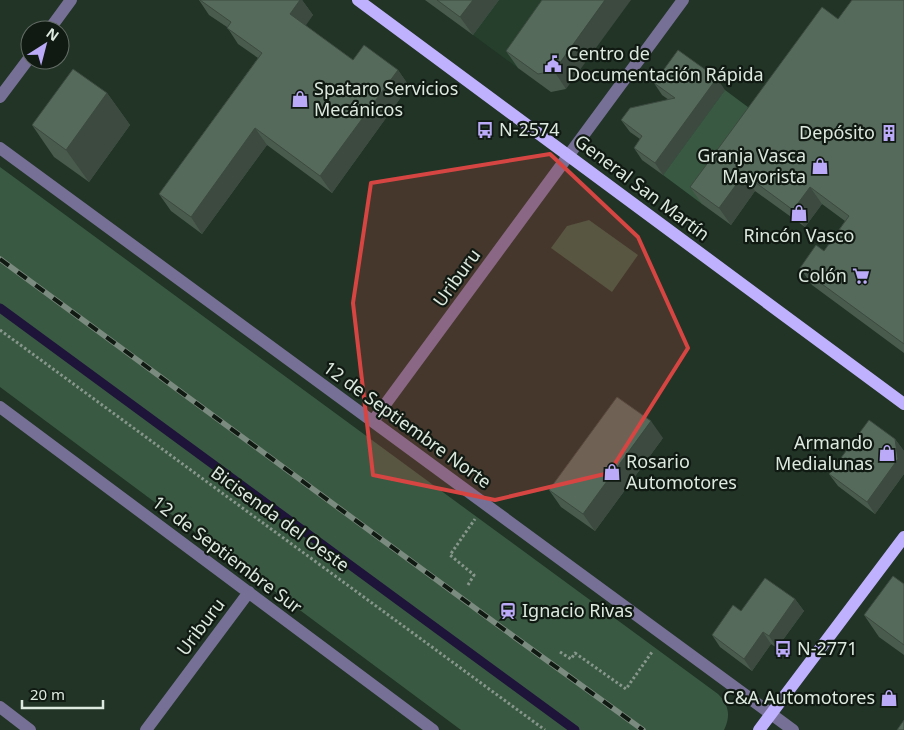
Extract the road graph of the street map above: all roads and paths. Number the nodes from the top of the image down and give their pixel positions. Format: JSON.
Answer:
{"nodes":[{"id":1,"x":72,"y":0,"type":"edge"},
{"id":2,"x":358,"y":0,"type":"edge"},
{"id":3,"x":684,"y":0,"type":"edge"},
{"id":4,"x":57,"y":20,"type":"edge"},
{"id":5,"x":20,"y":70,"type":"edge"},
{"id":6,"x":0,"y":98,"type":"edge"},
{"id":7,"x":0,"y":148,"type":"edge"},
{"id":8,"x":568,"y":156,"type":"junction"},
{"id":9,"x":0,"y":330,"type":"edge"},
{"id":10,"x":904,"y":404,"type":"edge"},
{"id":11,"x":0,"y":407,"type":"edge"},
{"id":12,"x":373,"y":422,"type":"junction"},
{"id":13,"x":485,"y":504,"type":"junction"},
{"id":14,"x":904,"y":537,"type":"edge"},
{"id":15,"x":468,"y":585,"type":"dead end"},
{"id":16,"x":248,"y":592,"type":"junction"},
{"id":17,"x":664,"y":635,"type":"junction"},
{"id":18,"x":560,"y":652,"type":"dead end"},
{"id":19,"x":0,"y":707,"type":"edge"},
{"id":20,"x":771,"y":714,"type":"junction"},
{"id":21,"x":30,"y":730,"type":"edge"},
{"id":22,"x":146,"y":730,"type":"edge"},
{"id":23,"x":433,"y":730,"type":"edge"},
{"id":24,"x":544,"y":730,"type":"edge"},
{"id":25,"x":759,"y":730,"type":"edge"},
{"id":26,"x":793,"y":730,"type":"edge"}],
"edges":[{"from":1,"to":4,"type":"street"},
{"from":2,"to":8,"type":"main road","name":"General San Martín"},
{"from":3,"to":8,"type":"street","name":"Uriburu"},
{"from":5,"to":6,"type":"street"},
{"from":7,"to":12,"type":"street","name":"12 de Septiembre Norte"},
{"from":8,"to":10,"type":"main road","name":"General San Martín"},
{"from":8,"to":12,"type":"street","name":"Uriburu"},
{"from":9,"to":24,"type":"path","name":"Bicisenda del Oeste"},
{"from":11,"to":16,"type":"street","name":"12 de Septiembre Sur"},
{"from":12,"to":13,"type":"street","name":"12 de Septiembre Norte"},
{"from":13,"to":15,"type":"path"},
{"from":13,"to":17,"type":"street","name":"12 de Septiembre Norte"},
{"from":14,"to":20,"type":"main road"},
{"from":16,"to":22,"type":"street","name":"Uriburu"},
{"from":16,"to":23,"type":"street","name":"12 de Septiembre Sur"},
{"from":17,"to":18,"type":"path"},
{"from":17,"to":20,"type":"street","name":"12 de Septiembre Norte"},
{"from":19,"to":21,"type":"street"},
{"from":20,"to":25,"type":"main road"},
{"from":20,"to":26,"type":"street","name":"12 de Septiembre Norte"}]}
